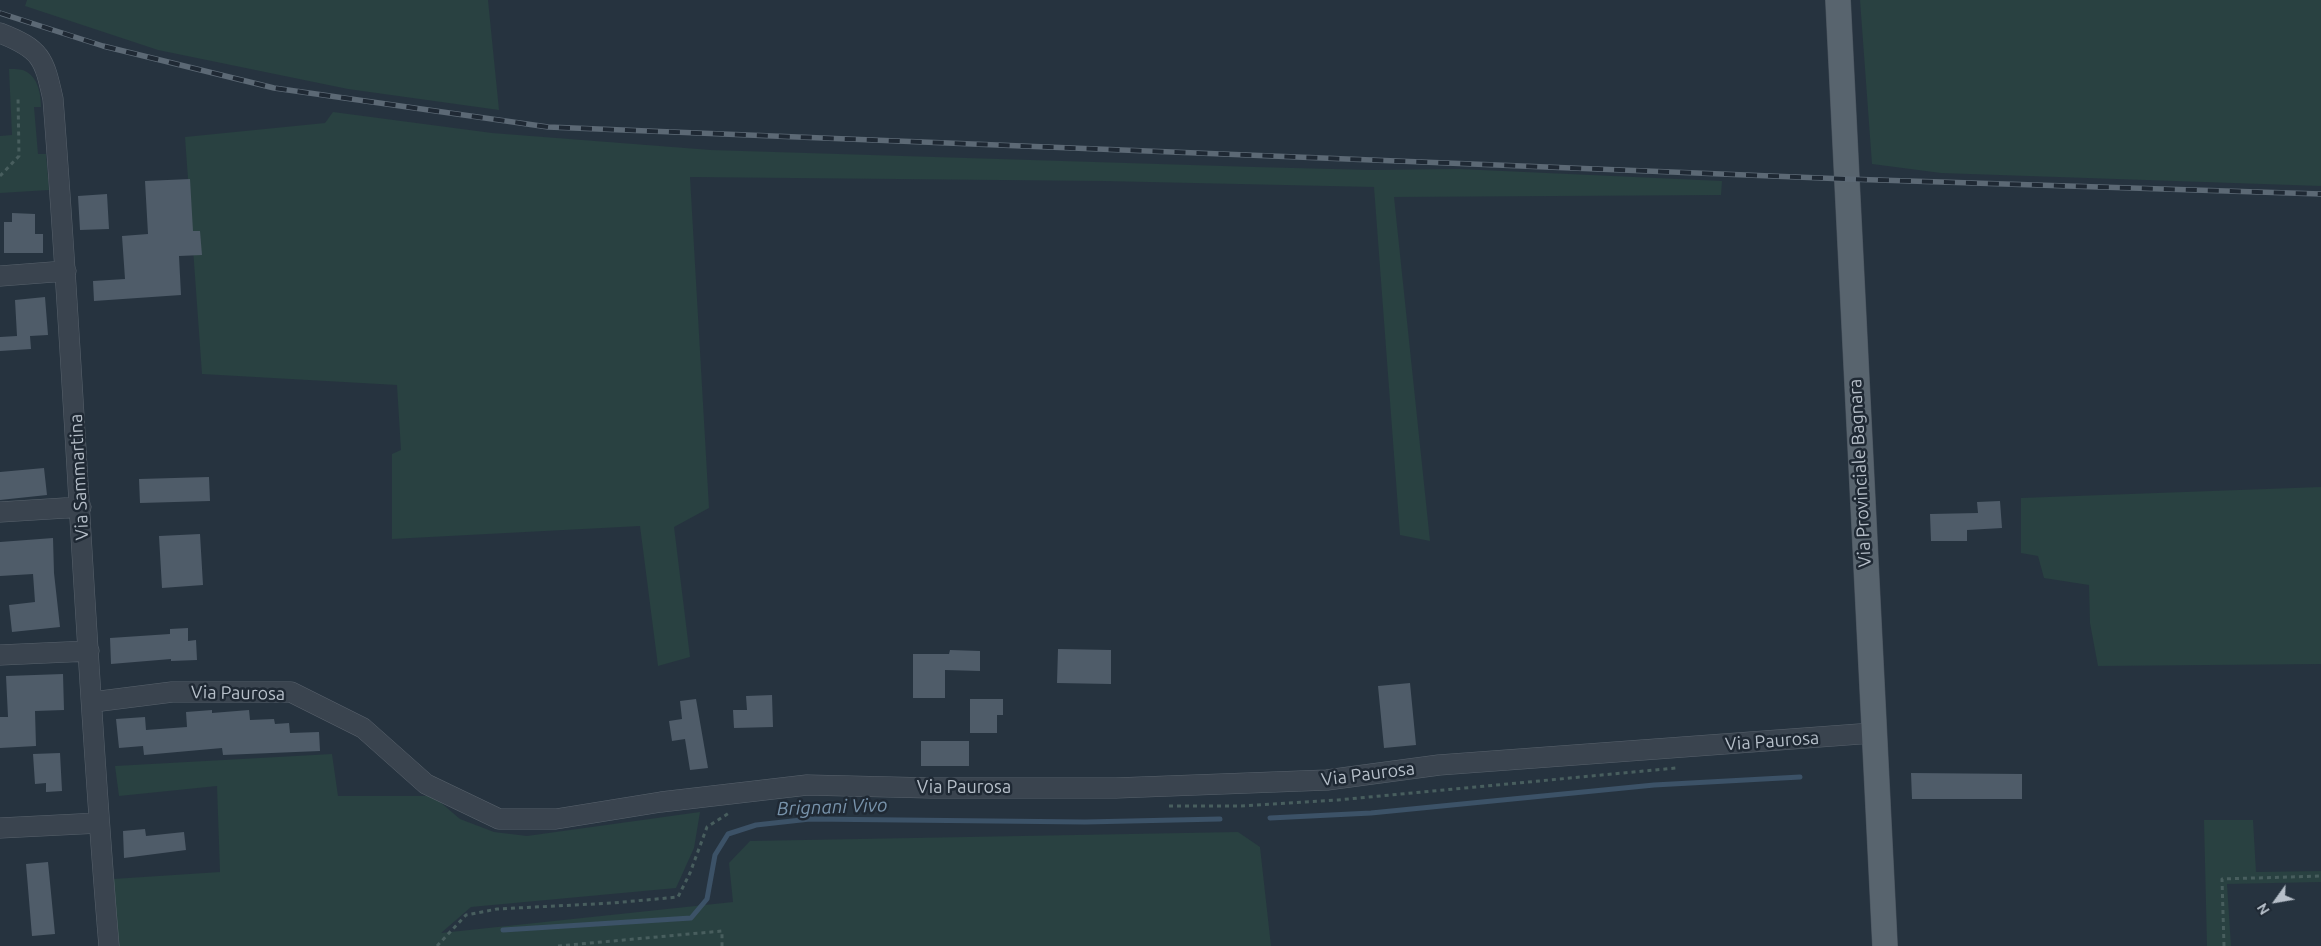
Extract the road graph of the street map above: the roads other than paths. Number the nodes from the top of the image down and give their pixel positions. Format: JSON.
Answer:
{"nodes":[{"id":1,"x":1838,"y":0,"type":"edge"},
{"id":2,"x":0,"y":33,"type":"edge"},
{"id":3,"x":66,"y":271,"type":"junction"},
{"id":4,"x":0,"y":276,"type":"edge"},
{"id":5,"x":81,"y":507,"type":"junction"},
{"id":6,"x":0,"y":512,"type":"edge"},
{"id":7,"x":89,"y":650,"type":"junction"},
{"id":8,"x":0,"y":655,"type":"edge"},
{"id":9,"x":93,"y":702,"type":"junction"},
{"id":10,"x":1873,"y":733,"type":"junction"},
{"id":11,"x":99,"y":823,"type":"junction"},
{"id":12,"x":0,"y":828,"type":"edge"},
{"id":13,"x":109,"y":946,"type":"edge"},
{"id":14,"x":1885,"y":946,"type":"edge"}],
"edges":[{"from":1,"to":10,"type":"main road","name":"Via Provinciale Bagnara"},
{"from":2,"to":3,"type":"street","name":"Via Sammartina"},
{"from":3,"to":4,"type":"street"},
{"from":3,"to":5,"type":"street","name":"Via Sammartina"},
{"from":5,"to":6,"type":"street"},
{"from":5,"to":7,"type":"street","name":"Via Sammartina"},
{"from":7,"to":8,"type":"street"},
{"from":7,"to":9,"type":"street","name":"Via Sammartina"},
{"from":9,"to":10,"type":"street","name":"Via Paurosa"},
{"from":9,"to":11,"type":"street","name":"Via Sammartina"},
{"from":10,"to":14,"type":"main road","name":"Via Provinciale Bagnara"},
{"from":11,"to":12,"type":"street"},
{"from":11,"to":13,"type":"street","name":"Via Sammartina"}]}
